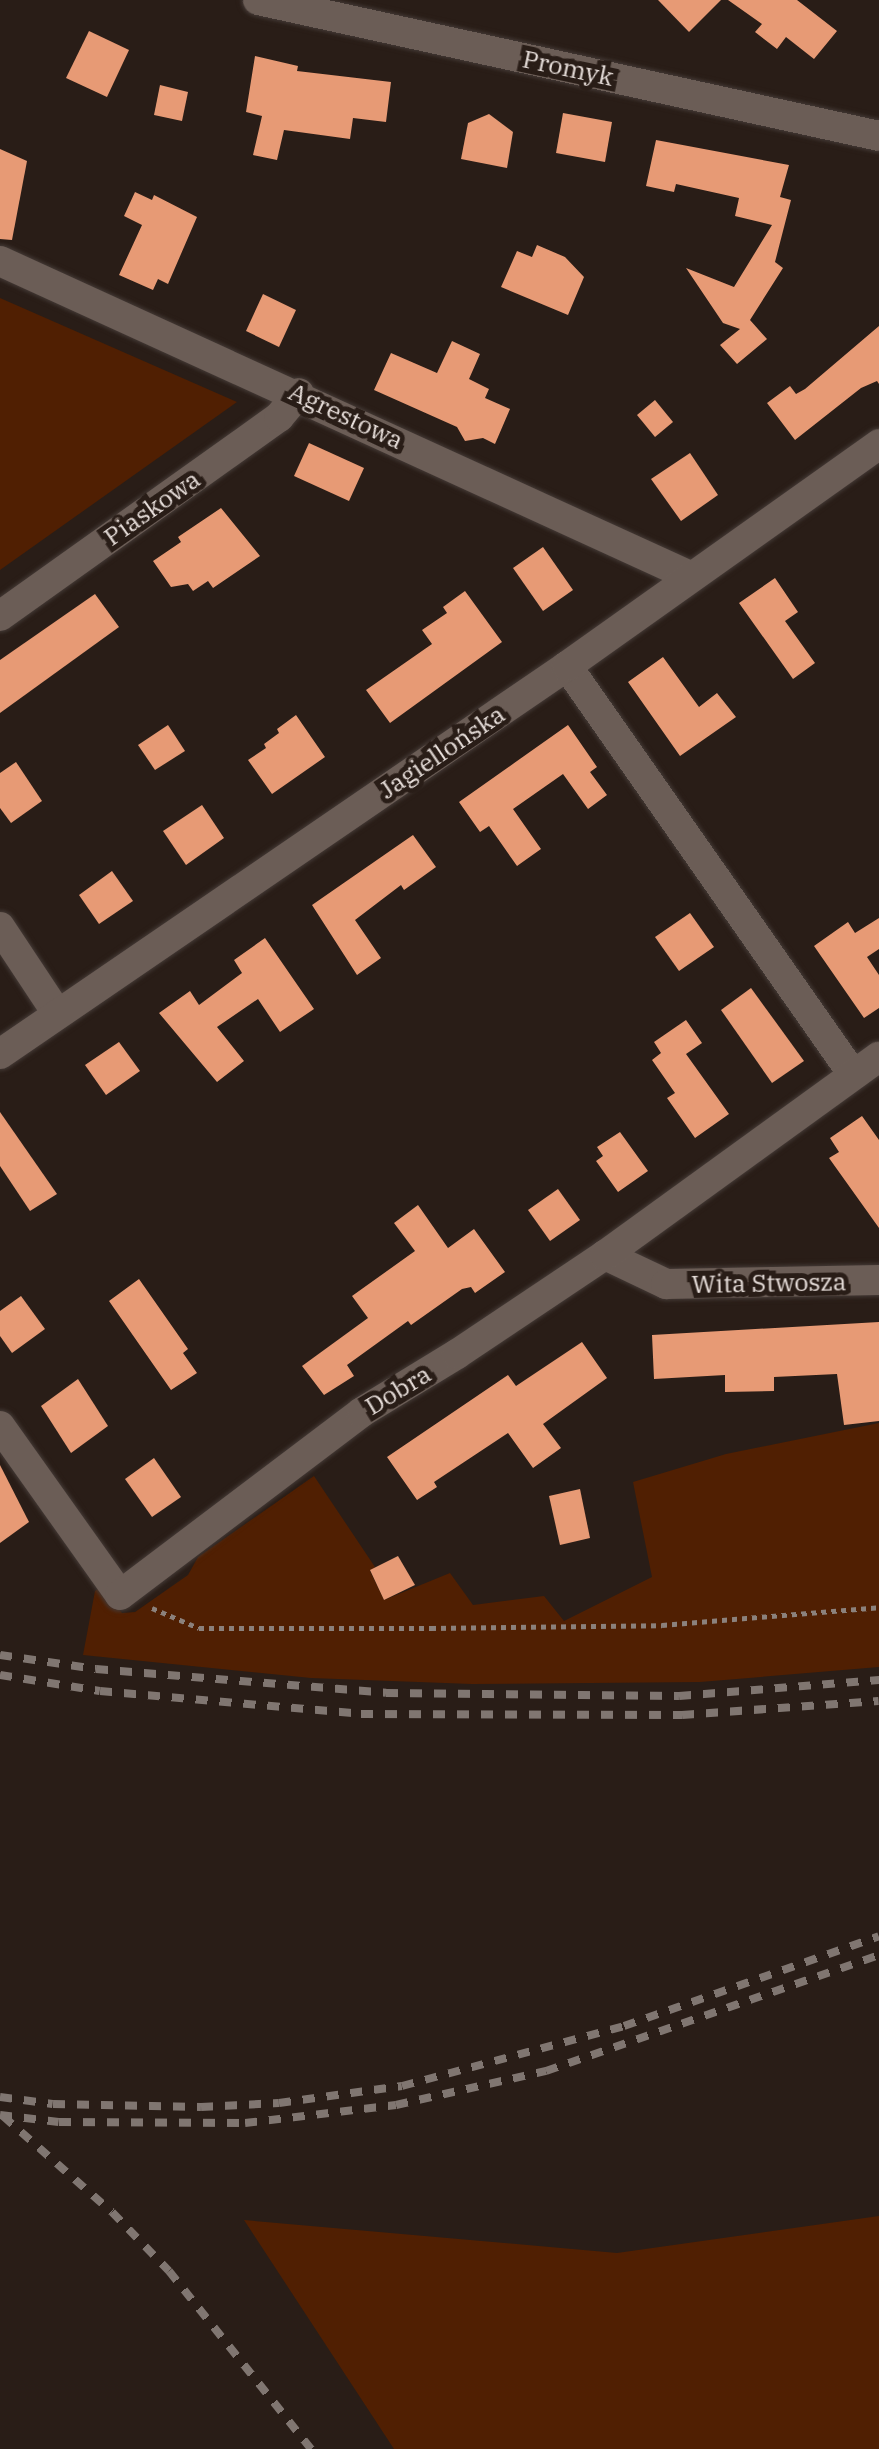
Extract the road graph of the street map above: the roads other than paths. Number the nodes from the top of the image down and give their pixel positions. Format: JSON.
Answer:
{"nodes":[{"id":1,"x":258,"y":0,"type":"edge"},
{"id":2,"x":879,"y":136,"type":"edge"},
{"id":3,"x":0,"y":260,"type":"edge"},
{"id":4,"x":299,"y":393,"type":"junction"},
{"id":5,"x":879,"y":444,"type":"edge"},
{"id":6,"x":690,"y":576,"type":"junction"},
{"id":7,"x":0,"y":616,"type":"edge"},
{"id":8,"x":567,"y":666,"type":"junction"},
{"id":9,"x":0,"y":927,"type":"edge"},
{"id":10,"x":57,"y":1013,"type":"junction"},
{"id":11,"x":0,"y":1054,"type":"edge"},
{"id":12,"x":879,"y":1057,"type":"edge"},
{"id":13,"x":853,"y":1075,"type":"junction"},
{"id":14,"x":605,"y":1254,"type":"junction"},
{"id":15,"x":879,"y":1280,"type":"edge"},
{"id":16,"x":0,"y":1426,"type":"edge"}],
"edges":[{"from":1,"to":2,"type":"street","name":"Promyk"},
{"from":3,"to":4,"type":"street","name":"Agrestowa"},
{"from":4,"to":6,"type":"street","name":"Agrestowa"},
{"from":4,"to":7,"type":"street","name":"Piaskowa"},
{"from":5,"to":6,"type":"street","name":"Jagiellońska"},
{"from":6,"to":8,"type":"street","name":"Jagiellońska"},
{"from":8,"to":10,"type":"street","name":"Jagiellońska"},
{"from":8,"to":13,"type":"street"},
{"from":9,"to":10,"type":"street"},
{"from":10,"to":11,"type":"street","name":"Jagiellońska"},
{"from":12,"to":13,"type":"street","name":"Dobra"},
{"from":13,"to":14,"type":"street","name":"Dobra"},
{"from":14,"to":15,"type":"street","name":"Wita Stwosza"},
{"from":14,"to":16,"type":"street","name":"Dobra"}]}
